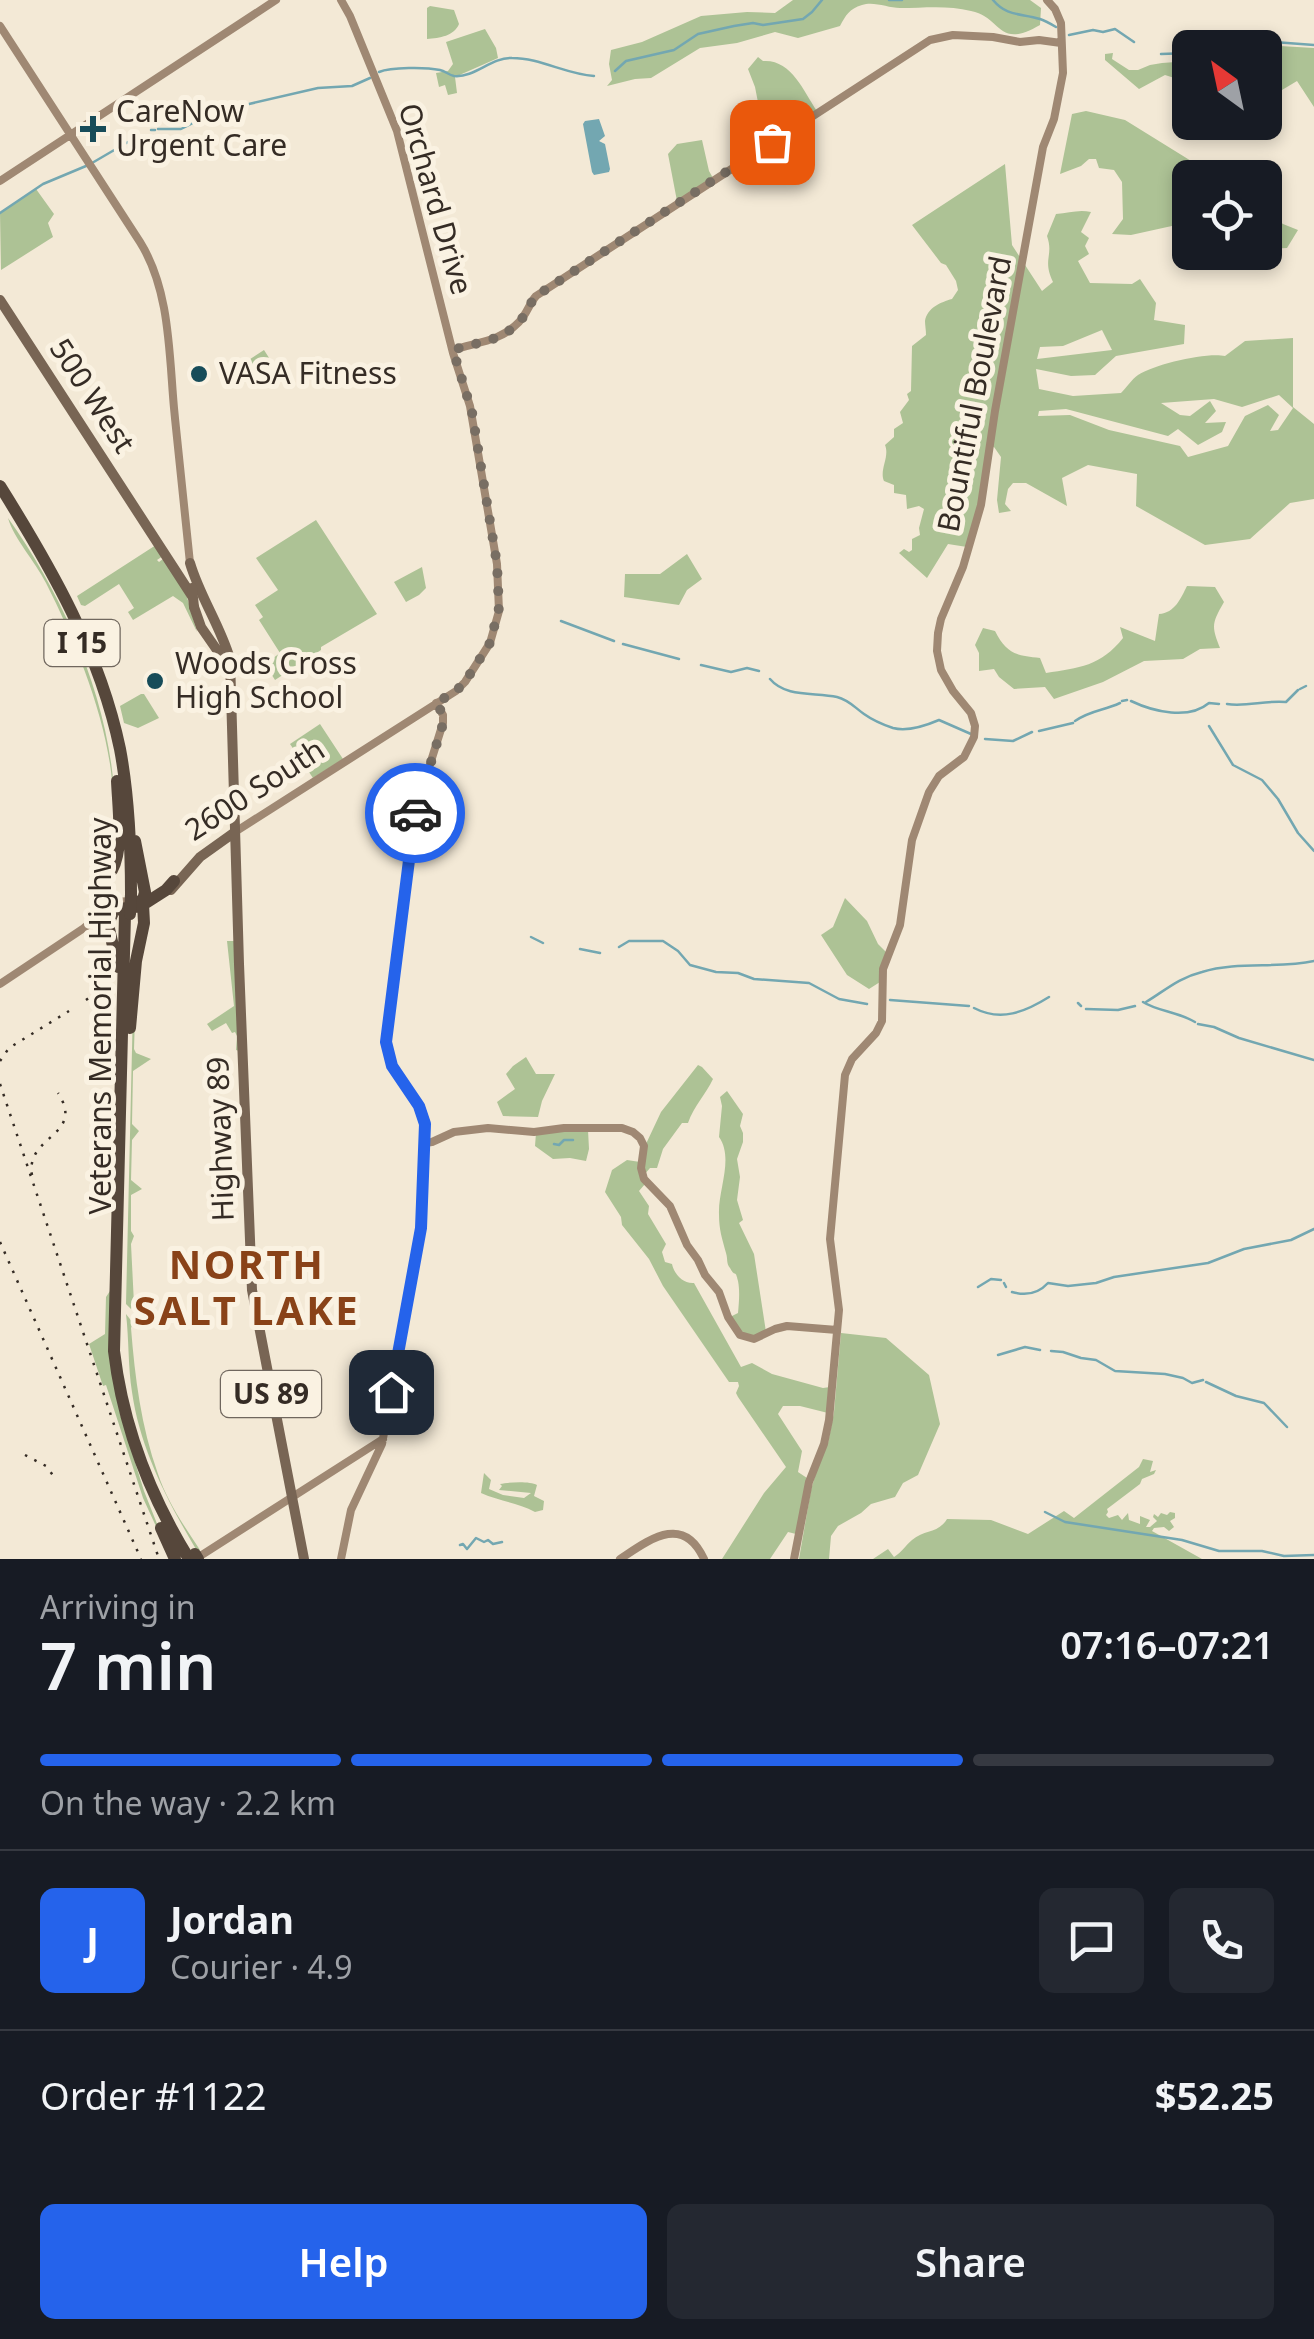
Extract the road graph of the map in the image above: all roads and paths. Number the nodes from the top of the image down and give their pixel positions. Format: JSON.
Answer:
{"nodes":[{"id":1,"x":276,"y":0,"type":"edge"},
{"id":2,"x":340,"y":0,"type":"edge"},
{"id":3,"x":1047,"y":0,"type":"edge"},
{"id":4,"x":0,"y":26,"type":"edge"},
{"id":5,"x":1061,"y":43,"type":"junction"},
{"id":6,"x":70,"y":135,"type":"junction"},
{"id":7,"x":0,"y":181,"type":"edge"},
{"id":8,"x":0,"y":300,"type":"edge"},
{"id":9,"x":453,"y":350,"type":"junction"},
{"id":10,"x":0,"y":486,"type":"edge"},
{"id":11,"x":5,"y":499,"type":"edge"},
{"id":12,"x":190,"y":564,"type":"junction"},
{"id":13,"x":229,"y":668,"type":"junction"},
{"id":14,"x":436,"y":702,"type":"junction"},
{"id":15,"x":121,"y":782,"type":"junction"},
{"id":16,"x":235,"y":832,"type":"junction"},
{"id":17,"x":98,"y":872,"type":"joint"},
{"id":18,"x":174,"y":881,"type":"joint"},
{"id":19,"x":140,"y":902,"type":"junction"},
{"id":20,"x":103,"y":916,"type":"junction"},
{"id":21,"x":0,"y":984,"type":"edge"},
{"id":22,"x":122,"y":1009,"type":"junction"},
{"id":23,"x":427,"y":1145,"type":"junction"},
{"id":24,"x":120,"y":1298,"type":"junction"},
{"id":25,"x":838,"y":1330,"type":"junction"},
{"id":26,"x":386,"y":1435,"type":"junction"},
{"id":27,"x":292,"y":1498,"type":"junction"},
{"id":28,"x":190,"y":1557,"type":"edge"},
{"id":29,"x":304,"y":1559,"type":"edge"},
{"id":30,"x":341,"y":1559,"type":"edge"},
{"id":31,"x":620,"y":1559,"type":"edge"},
{"id":32,"x":704,"y":1559,"type":"edge"},
{"id":33,"x":794,"y":1559,"type":"edge"}],
"edges":[{"from":1,"to":6,"type":"main road"},
{"from":2,"to":9,"type":"main road","name":"Orchard Drive"},
{"from":3,"to":5,"type":"main road","name":"Bountiful Boulevard"},
{"from":4,"to":6,"type":"main road"},
{"from":5,"to":9,"type":"main road"},
{"from":5,"to":25,"type":"main road","name":"Bountiful Boulevard"},
{"from":6,"to":7,"type":"main road"},
{"from":6,"to":12,"type":"main road"},
{"from":8,"to":13,"type":"main road","name":"500 West","number":"US 89"},
{"from":9,"to":14,"type":"main road","name":"Orchard Drive"},
{"from":10,"to":11,"type":"highway","name":"Veterans Memorial Highway","number":"I 15"},
{"from":11,"to":15,"type":"highway","name":"Veterans Memorial Highway","number":"I 15"},
{"from":12,"to":13,"type":"main road"},
{"from":12,"to":13,"type":"main road","bridge":true},
{"from":13,"to":16,"type":"main road","number":"US 89"},
{"from":14,"to":16,"type":"main road","name":"2600 South"},
{"from":14,"to":23,"type":"main road"},
{"from":15,"to":17,"type":"highway"},
{"from":15,"to":19,"type":"highway","name":"Veterans Memorial Highway","number":"I 15"},
{"from":16,"to":18,"type":"main road","name":"2600 South"},
{"from":16,"to":19,"type":"main road"},
{"from":16,"to":27,"type":"main road","name":"Highway 89","number":"US 89"},
{"from":17,"to":20,"type":"main road"},
{"from":18,"to":19,"type":"highway"},
{"from":19,"to":20,"type":"highway"},
{"from":19,"to":22,"type":"highway","name":"Veterans Memorial Highway","number":"I 15"},
{"from":19,"to":24,"type":"highway","name":"Veterans Memorial Highway","number":"I 15"},
{"from":20,"to":21,"type":"main road"},
{"from":20,"to":22,"type":"highway"},
{"from":22,"to":24,"type":"highway","name":"Veterans Memorial Highway","number":"I 15"},
{"from":23,"to":25,"type":"main road"},
{"from":23,"to":26,"type":"main road"},
{"from":24,"to":28,"type":"highway","name":"Veterans Memorial Highway","number":"I 15"},
{"from":24,"to":28,"type":"highway","name":"Veterans Memorial Highway","number":"I 15"},
{"from":25,"to":33,"type":"main road"},
{"from":26,"to":27,"type":"main road"},
{"from":26,"to":30,"type":"main road"},
{"from":27,"to":28,"type":"main road"},
{"from":27,"to":29,"type":"main road","name":"Highway 89","number":"US 89"},
{"from":31,"to":32,"type":"main road"}]}
